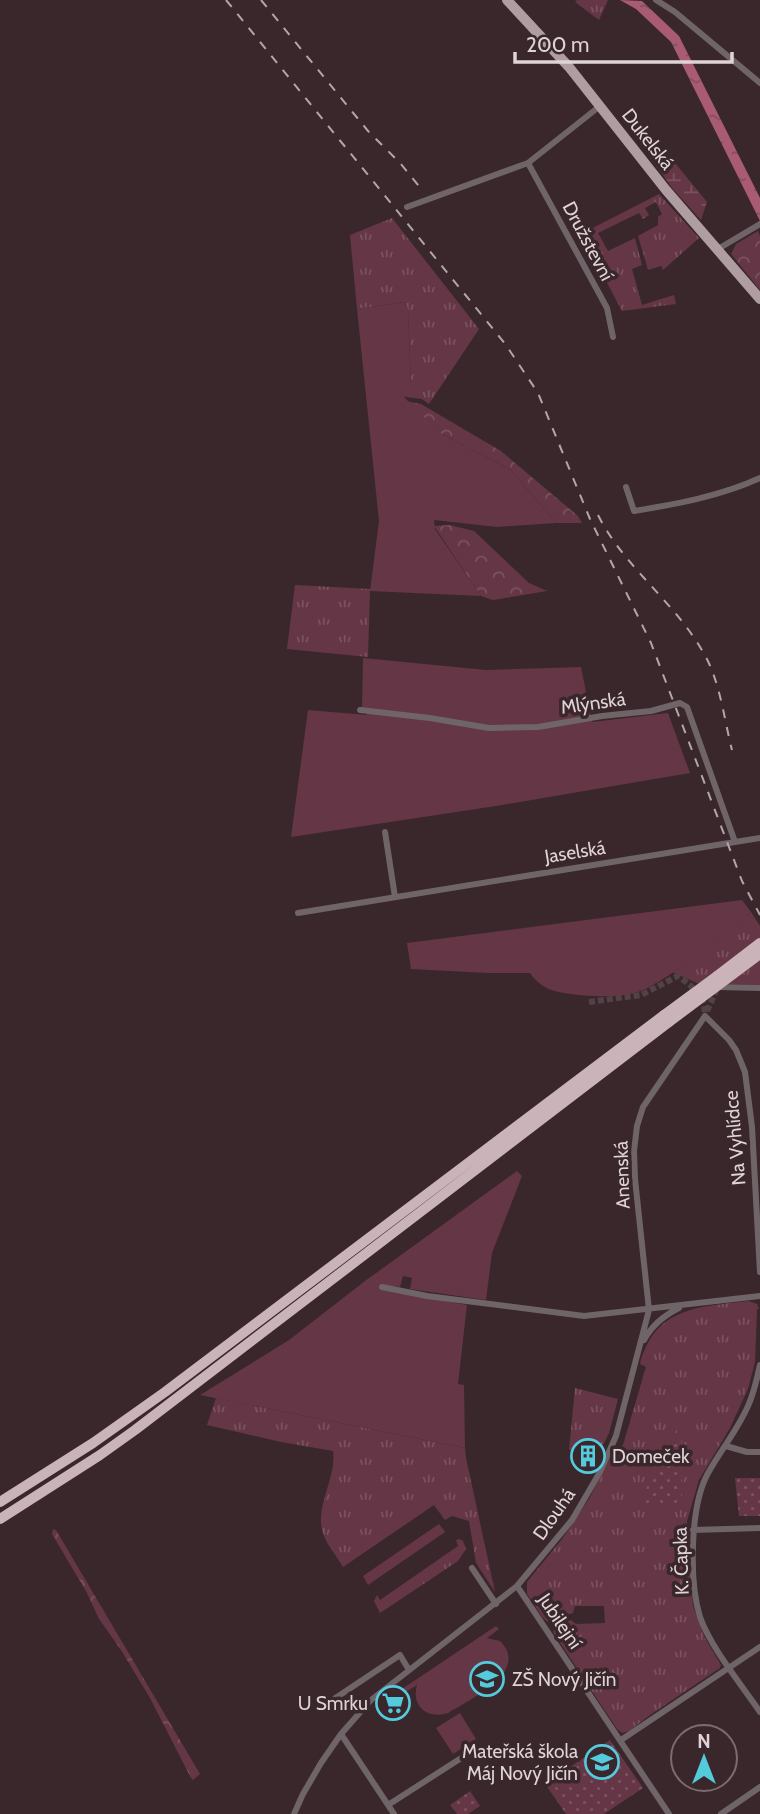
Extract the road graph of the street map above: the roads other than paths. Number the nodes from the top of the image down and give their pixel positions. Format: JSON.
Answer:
{"nodes":[{"id":1,"x":507,"y":0,"type":"edge"},
{"id":2,"x":656,"y":0,"type":"edge"},
{"id":3,"x":760,"y":83,"type":"edge"},
{"id":4,"x":600,"y":106,"type":"junction"},
{"id":5,"x":528,"y":163,"type":"junction"},
{"id":6,"x":407,"y":207,"type":"dead end"},
{"id":7,"x":758,"y":225,"type":"edge"},
{"id":8,"x":718,"y":249,"type":"junction"},
{"id":9,"x":760,"y":299,"type":"edge"},
{"id":10,"x":613,"y":337,"type":"dead end"},
{"id":11,"x":760,"y":478,"type":"edge"},
{"id":12,"x":626,"y":487,"type":"dead end"},
{"id":13,"x":360,"y":710,"type":"dead end"},
{"id":14,"x":384,"y":832,"type":"dead end"},
{"id":15,"x":760,"y":838,"type":"edge"},
{"id":16,"x":735,"y":842,"type":"junction"},
{"id":17,"x":395,"y":897,"type":"junction"},
{"id":18,"x":298,"y":913,"type":"dead end"},
{"id":19,"x":760,"y":943,"type":"edge"},
{"id":20,"x":760,"y":954,"type":"edge"},
{"id":21,"x":718,"y":987,"type":"dead end"},
{"id":22,"x":760,"y":988,"type":"edge"},
{"id":23,"x":705,"y":1016,"type":"joint"},
{"id":24,"x":667,"y":1019,"type":"junction"},
{"id":25,"x":760,"y":1272,"type":"edge"},
{"id":26,"x":382,"y":1287,"type":"dead end"},
{"id":27,"x":760,"y":1296,"type":"edge"},
{"id":28,"x":688,"y":1305,"type":"junction"},
{"id":29,"x":649,"y":1310,"type":"junction"},
{"id":30,"x":639,"y":1348,"type":"junction"},
{"id":31,"x":760,"y":1365,"type":"edge"},
{"id":32,"x":726,"y":1446,"type":"junction"},
{"id":33,"x":760,"y":1451,"type":"edge"},
{"id":34,"x":0,"y":1502,"type":"edge"},
{"id":35,"x":0,"y":1519,"type":"edge"},
{"id":36,"x":760,"y":1528,"type":"edge"},
{"id":37,"x":693,"y":1530,"type":"junction"},
{"id":38,"x":471,"y":1568,"type":"dead end"},
{"id":39,"x":517,"y":1586,"type":"junction"},
{"id":40,"x":496,"y":1604,"type":"junction"},
{"id":41,"x":760,"y":1647,"type":"edge"},
{"id":42,"x":730,"y":1667,"type":"junction"},
{"id":43,"x":410,"y":1670,"type":"junction"},
{"id":44,"x":334,"y":1699,"type":"dead end"},
{"id":45,"x":760,"y":1712,"type":"edge"},
{"id":46,"x":341,"y":1734,"type":"junction"},
{"id":47,"x":621,"y":1740,"type":"junction"},
{"id":48,"x":469,"y":1753,"type":"dead end"},
{"id":49,"x":760,"y":1787,"type":"edge"},
{"id":50,"x":388,"y":1805,"type":"junction"},
{"id":51,"x":294,"y":1814,"type":"edge"},
{"id":52,"x":394,"y":1814,"type":"edge"},
{"id":53,"x":669,"y":1814,"type":"edge"},
{"id":54,"x":721,"y":1814,"type":"edge"}],
"edges":[{"from":1,"to":4,"type":"main road","name":"Dukelská"},
{"from":2,"to":3,"type":"street"},
{"from":4,"to":5,"type":"street"},
{"from":4,"to":8,"type":"main road","name":"Dukelská"},
{"from":5,"to":6,"type":"street"},
{"from":5,"to":10,"type":"street","name":"Družstevní"},
{"from":7,"to":8,"type":"street"},
{"from":8,"to":9,"type":"main road","name":"Dukelská"},
{"from":11,"to":12,"type":"street"},
{"from":13,"to":16,"type":"street","name":"Mlýnská"},
{"from":14,"to":17,"type":"street"},
{"from":15,"to":16,"type":"street","name":"Jaselská"},
{"from":16,"to":17,"type":"street","name":"Jaselská"},
{"from":17,"to":18,"type":"street","name":"Jaselská"},
{"from":19,"to":24,"type":"highway","bridge":true},
{"from":20,"to":24,"type":"highway","bridge":true},
{"from":21,"to":22,"type":"street"},
{"from":23,"to":25,"type":"street","name":"Na Vyhlídce"},
{"from":23,"to":29,"type":"street","name":"Anenská"},
{"from":24,"to":34,"type":"highway"},
{"from":24,"to":35,"type":"highway"},
{"from":26,"to":29,"type":"street"},
{"from":27,"to":28,"type":"street"},
{"from":28,"to":29,"type":"street"},
{"from":28,"to":30,"type":"street","name":"Dlouhá"},
{"from":29,"to":30,"type":"street","name":"Dlouhá"},
{"from":30,"to":39,"type":"street","name":"Dlouhá"},
{"from":31,"to":32,"type":"street","name":"K. Čapka"},
{"from":32,"to":33,"type":"street"},
{"from":32,"to":37,"type":"street","name":"K. Čapka"},
{"from":36,"to":37,"type":"street"},
{"from":37,"to":42,"type":"street","name":"K. Čapka"},
{"from":38,"to":40,"type":"street"},
{"from":39,"to":40,"type":"street","name":"Dlouhá"},
{"from":39,"to":47,"type":"street","name":"Jubilejní"},
{"from":40,"to":43,"type":"street","name":"Dlouhá"},
{"from":41,"to":42,"type":"street"},
{"from":42,"to":45,"type":"street","name":"K. Čapka"},
{"from":42,"to":47,"type":"street"},
{"from":43,"to":44,"type":"street"},
{"from":43,"to":46,"type":"street","name":"Dlouhá"},
{"from":46,"to":50,"type":"street"},
{"from":46,"to":51,"type":"street","name":"Dlouhá"},
{"from":47,"to":53,"type":"street","name":"Jubilejní"},
{"from":48,"to":50,"type":"street"},
{"from":49,"to":54,"type":"street"},
{"from":50,"to":52,"type":"street"}]}
